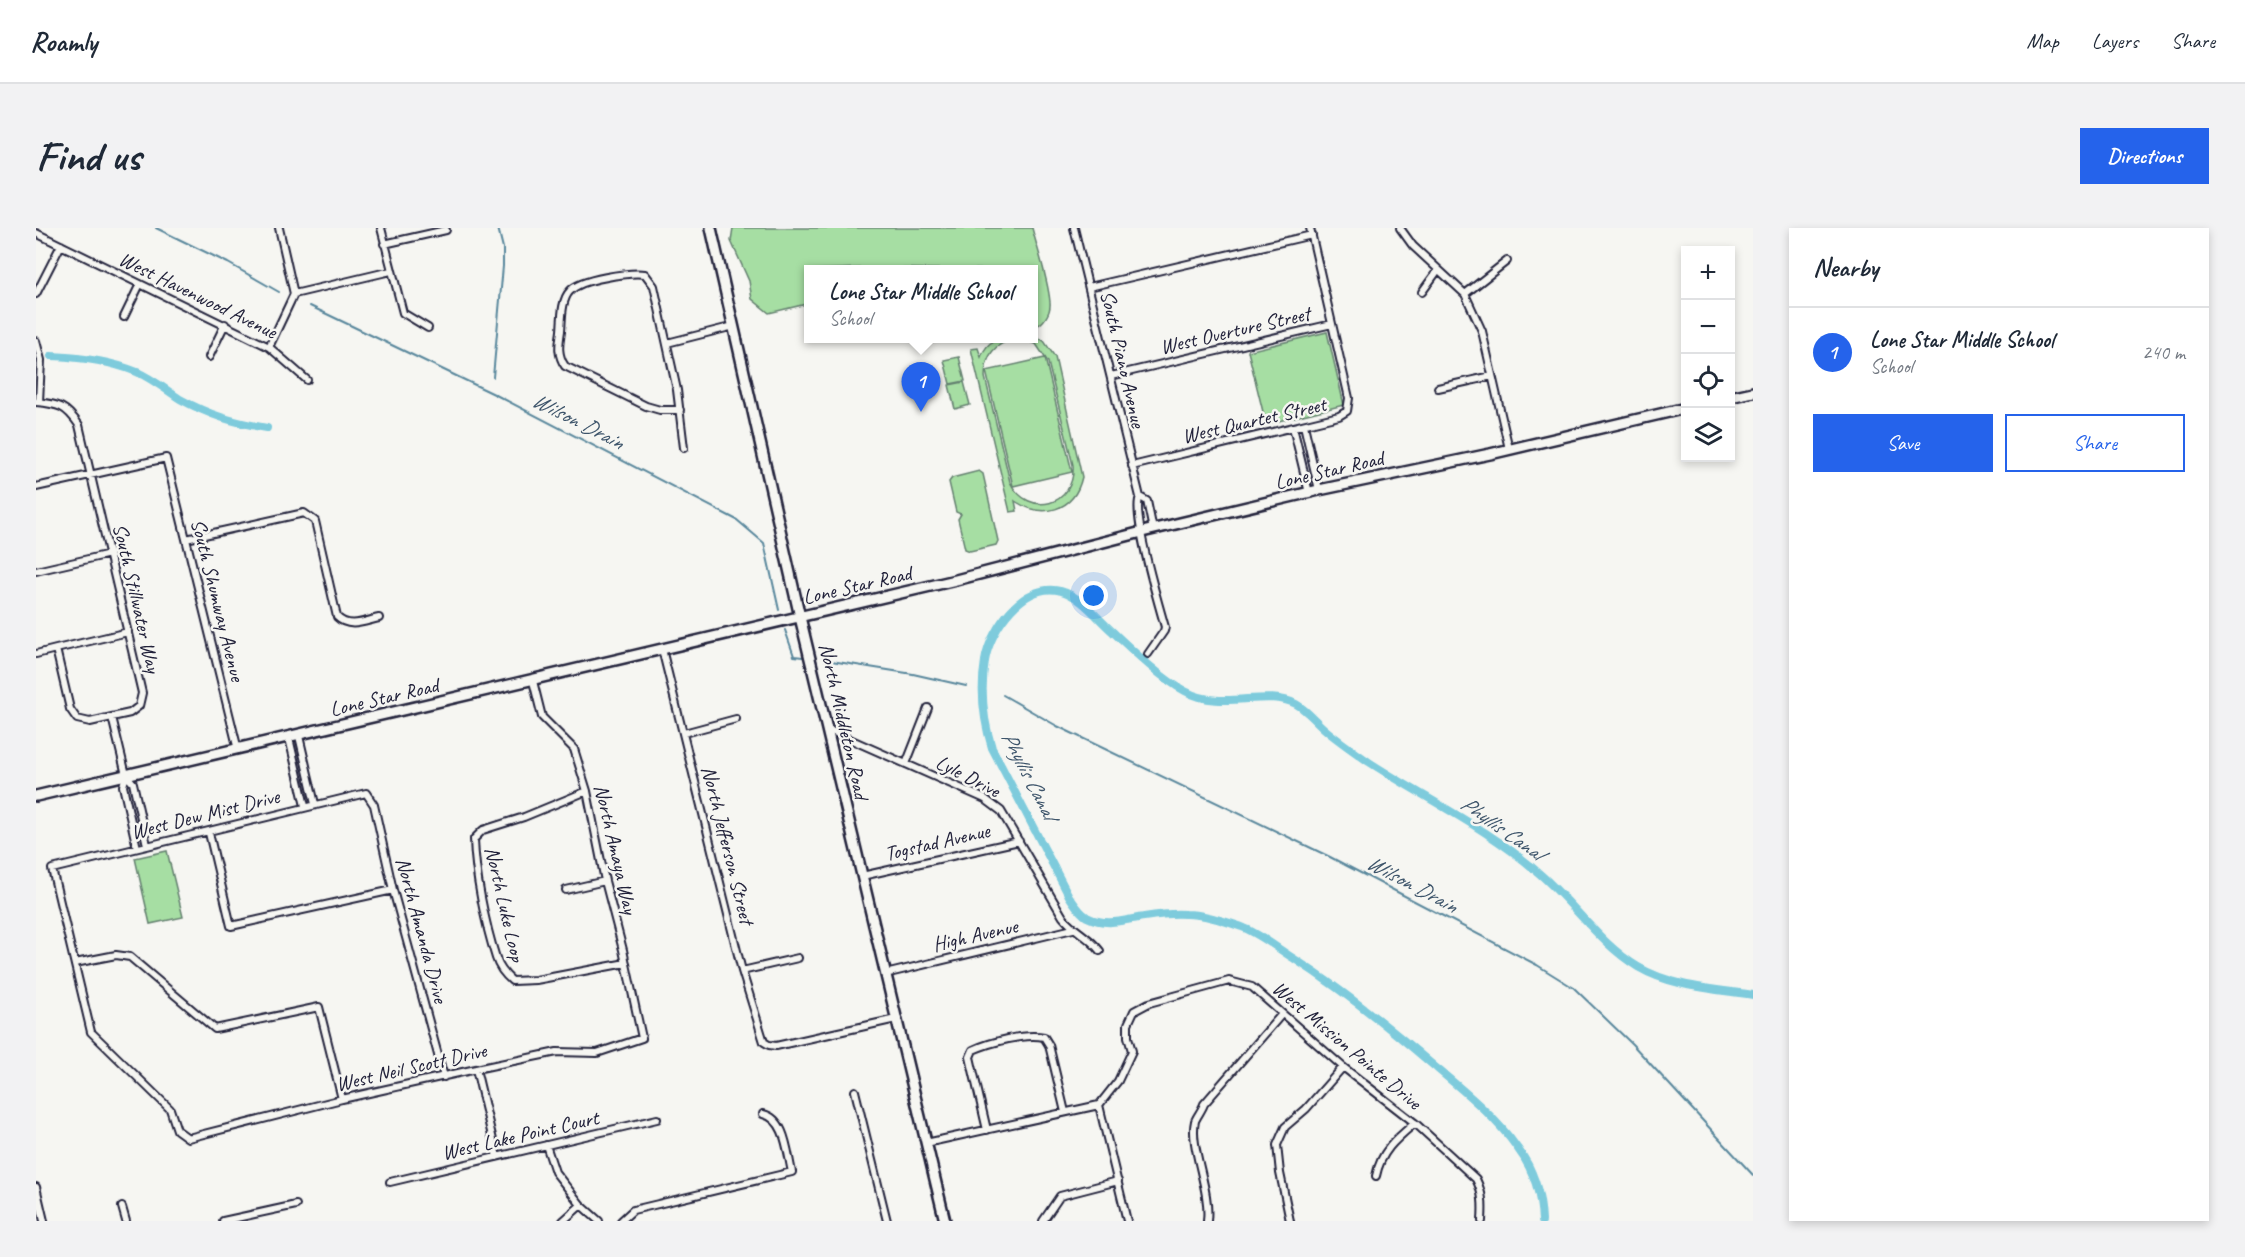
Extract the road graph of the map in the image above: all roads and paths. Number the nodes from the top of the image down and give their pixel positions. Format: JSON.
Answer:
{"nodes":[{"id":1,"x":279,"y":228,"type":"edge"},
{"id":2,"x":381,"y":228,"type":"edge"},
{"id":3,"x":711,"y":228,"type":"edge"},
{"id":4,"x":1074,"y":228,"type":"edge"},
{"id":5,"x":1400,"y":228,"type":"edge"},
{"id":6,"x":447,"y":230,"type":"dead end"},
{"id":7,"x":1311,"y":231,"type":"edge"},
{"id":8,"x":36,"y":233,"type":"edge"},
{"id":9,"x":384,"y":244,"type":"junction"},
{"id":10,"x":61,"y":245,"type":"junction"},
{"id":11,"x":1507,"y":261,"type":"dead end"},
{"id":12,"x":1438,"y":270,"type":"junction"},
{"id":13,"x":391,"y":271,"type":"junction"},
{"id":14,"x":140,"y":284,"type":"junction"},
{"id":15,"x":1089,"y":287,"type":"junction"},
{"id":16,"x":1422,"y":292,"type":"dead end"},
{"id":17,"x":36,"y":294,"type":"edge"},
{"id":18,"x":294,"y":294,"type":"junction"},
{"id":19,"x":1465,"y":294,"type":"junction"},
{"id":20,"x":124,"y":317,"type":"dead end"},
{"id":21,"x":225,"y":324,"type":"junction"},
{"id":22,"x":1332,"y":324,"type":"junction"},
{"id":23,"x":734,"y":327,"type":"junction"},
{"id":24,"x":428,"y":328,"type":"dead end"},
{"id":25,"x":36,"y":341,"type":"edge"},
{"id":26,"x":667,"y":343,"type":"junction"},
{"id":27,"x":269,"y":346,"type":"junction"},
{"id":28,"x":209,"y":357,"type":"dead end"},
{"id":29,"x":1111,"y":376,"type":"junction"},
{"id":30,"x":1492,"y":376,"type":"junction"},
{"id":31,"x":307,"y":380,"type":"dead end"},
{"id":32,"x":1438,"y":388,"type":"dead end"},
{"id":33,"x":1753,"y":392,"type":"edge"},
{"id":34,"x":1735,"y":396,"type":"edge"},
{"id":35,"x":37,"y":402,"type":"edge"},
{"id":36,"x":1681,"y":409,"type":"edge"},
{"id":37,"x":680,"y":410,"type":"junction"},
{"id":38,"x":1304,"y":425,"type":"junction"},
{"id":39,"x":1293,"y":427,"type":"junction"},
{"id":40,"x":684,"y":448,"type":"dead end"},
{"id":41,"x":1509,"y":449,"type":"junction"},
{"id":42,"x":1132,"y":466,"type":"junction"},
{"id":43,"x":91,"y":474,"type":"junction"},
{"id":44,"x":36,"y":487,"type":"edge"},
{"id":45,"x":1319,"y":490,"type":"junction"},
{"id":46,"x":1308,"y":493,"type":"junction"},
{"id":47,"x":1140,"y":497,"type":"junction"},
{"id":48,"x":1153,"y":530,"type":"junction"},
{"id":49,"x":1142,"y":532,"type":"junction"},
{"id":50,"x":186,"y":539,"type":"junction"},
{"id":51,"x":110,"y":554,"type":"junction"},
{"id":52,"x":36,"y":571,"type":"edge"},
{"id":53,"x":800,"y":617,"type":"junction"},
{"id":54,"x":379,"y":618,"type":"dead end"},
{"id":55,"x":128,"y":632,"type":"junction"},
{"id":56,"x":56,"y":649,"type":"junction"},
{"id":57,"x":662,"y":649,"type":"junction"},
{"id":58,"x":36,"y":654,"type":"edge"},
{"id":59,"x":1148,"y":654,"type":"dead end"},
{"id":60,"x":533,"y":681,"type":"junction"},
{"id":61,"x":928,"y":708,"type":"dead end"},
{"id":62,"x":112,"y":717,"type":"junction"},
{"id":63,"x":736,"y":719,"type":"dead end"},
{"id":64,"x":827,"y":729,"type":"junction"},
{"id":65,"x":684,"y":733,"type":"junction"},
{"id":66,"x":294,"y":737,"type":"junction"},
{"id":67,"x":238,"y":750,"type":"junction"},
{"id":68,"x":906,"y":764,"type":"junction"},
{"id":69,"x":126,"y":775,"type":"junction"},
{"id":70,"x":587,"y":791,"type":"junction"},
{"id":71,"x":366,"y":793,"type":"joint"},
{"id":72,"x":36,"y":796,"type":"edge"},
{"id":73,"x":315,"y":804,"type":"junction"},
{"id":74,"x":305,"y":807,"type":"junction"},
{"id":75,"x":209,"y":833,"type":"junction"},
{"id":76,"x":1019,"y":841,"type":"junction"},
{"id":77,"x":147,"y":845,"type":"junction"},
{"id":78,"x":136,"y":848,"type":"junction"},
{"id":79,"x":862,"y":876,"type":"junction"},
{"id":80,"x":605,"y":881,"type":"junction"},
{"id":81,"x":393,"y":890,"type":"junction"},
{"id":82,"x":566,"y":890,"type":"dead end"},
{"id":83,"x":1073,"y":929,"type":"junction"},
{"id":84,"x":1100,"y":951,"type":"dead end"},
{"id":85,"x":798,"y":958,"type":"dead end"},
{"id":86,"x":75,"y":963,"type":"junction"},
{"id":87,"x":626,"y":963,"type":"junction"},
{"id":88,"x":742,"y":971,"type":"junction"},
{"id":89,"x":885,"y":974,"type":"junction"},
{"id":90,"x":1282,"y":1014,"type":"junction"},
{"id":91,"x":896,"y":1019,"type":"junction"},
{"id":92,"x":642,"y":1038,"type":"joint"},
{"id":93,"x":1343,"y":1066,"type":"junction"},
{"id":94,"x":476,"y":1069,"type":"junction"},
{"id":95,"x":444,"y":1077,"type":"junction"},
{"id":96,"x":855,"y":1091,"type":"dead end"},
{"id":97,"x":342,"y":1099,"type":"junction"},
{"id":98,"x":1100,"y":1105,"type":"junction"},
{"id":99,"x":1065,"y":1112,"type":"junction"},
{"id":100,"x":763,"y":1114,"type":"dead end"},
{"id":101,"x":657,"y":1119,"type":"dead end"},
{"id":102,"x":1415,"y":1123,"type":"junction"},
{"id":103,"x":987,"y":1130,"type":"junction"},
{"id":104,"x":926,"y":1143,"type":"junction"},
{"id":105,"x":546,"y":1146,"type":"junction"},
{"id":106,"x":497,"y":1158,"type":"junction"},
{"id":107,"x":1376,"y":1176,"type":"dead end"},
{"id":108,"x":1118,"y":1181,"type":"junction"},
{"id":109,"x":390,"y":1182,"type":"dead end"},
{"id":110,"x":36,"y":1187,"type":"edge"},
{"id":111,"x":581,"y":1204,"type":"junction"},
{"id":112,"x":296,"y":1205,"type":"dead end"},
{"id":113,"x":122,"y":1207,"type":"dead end"},
{"id":114,"x":44,"y":1221,"type":"edge"},
{"id":115,"x":126,"y":1221,"type":"edge"},
{"id":116,"x":223,"y":1221,"type":"edge"},
{"id":117,"x":563,"y":1221,"type":"edge"},
{"id":118,"x":599,"y":1221,"type":"edge"},
{"id":119,"x":621,"y":1221,"type":"edge"},
{"id":120,"x":887,"y":1221,"type":"edge"},
{"id":121,"x":945,"y":1221,"type":"edge"},
{"id":122,"x":1043,"y":1221,"type":"edge"},
{"id":123,"x":1128,"y":1221,"type":"edge"},
{"id":124,"x":1207,"y":1221,"type":"edge"},
{"id":125,"x":1290,"y":1221,"type":"edge"},
{"id":126,"x":1482,"y":1221,"type":"edge"}],
"edges":[{"from":1,"to":18,"type":"street"},
{"from":2,"to":9,"type":"street"},
{"from":3,"to":23,"type":"main road","name":"North Middleton Road"},
{"from":4,"to":15,"type":"street","name":"South Piano Avenue"},
{"from":5,"to":12,"type":"street"},
{"from":6,"to":9,"type":"street"},
{"from":7,"to":15,"type":"street"},
{"from":7,"to":22,"type":"street"},
{"from":8,"to":10,"type":"street","name":"West Havenwood Avenue"},
{"from":9,"to":13,"type":"street"},
{"from":10,"to":14,"type":"street","name":"West Havenwood Avenue"},
{"from":10,"to":17,"type":"street"},
{"from":11,"to":19,"type":"street"},
{"from":12,"to":16,"type":"street"},
{"from":12,"to":19,"type":"street"},
{"from":13,"to":18,"type":"street"},
{"from":13,"to":24,"type":"street"},
{"from":14,"to":20,"type":"street"},
{"from":14,"to":21,"type":"street","name":"West Havenwood Avenue"},
{"from":15,"to":29,"type":"street","name":"South Piano Avenue"},
{"from":18,"to":27,"type":"street"},
{"from":19,"to":30,"type":"street"},
{"from":21,"to":27,"type":"street","name":"West Havenwood Avenue"},
{"from":21,"to":28,"type":"street"},
{"from":22,"to":29,"type":"street","name":"West Overture Street"},
{"from":22,"to":38,"type":"street","name":"West Quartet Street"},
{"from":23,"to":26,"type":"street"},
{"from":23,"to":53,"type":"main road","name":"North Middleton Road"},
{"from":25,"to":35,"type":"street"},
{"from":26,"to":37,"type":"street"},
{"from":26,"to":37,"type":"street"},
{"from":27,"to":31,"type":"street","name":"West Havenwood Avenue"},
{"from":29,"to":42,"type":"street","name":"South Piano Avenue"},
{"from":30,"to":32,"type":"street"},
{"from":30,"to":41,"type":"street"},
{"from":33,"to":34,"type":"main road"},
{"from":35,"to":43,"type":"street","name":"South Stillwater Way"},
{"from":36,"to":41,"type":"main road","name":"Lone Star Road"},
{"from":37,"to":40,"type":"street"},
{"from":38,"to":39,"type":"street","name":"West Quartet Street"},
{"from":38,"to":45,"type":"street"},
{"from":39,"to":42,"type":"street","name":"West Quartet Street"},
{"from":39,"to":46,"type":"street"},
{"from":41,"to":45,"type":"main road","name":"Lone Star Road"},
{"from":42,"to":47,"type":"street","name":"South Piano Avenue"},
{"from":43,"to":44,"type":"street"},
{"from":43,"to":50,"type":"street","name":"South Shumway Avenue"},
{"from":43,"to":51,"type":"street","name":"South Stillwater Way"},
{"from":45,"to":46,"type":"main road","name":"Lone Star Road"},
{"from":46,"to":48,"type":"main road","name":"Lone Star Road"},
{"from":47,"to":48,"type":"street","name":"South Piano Avenue"},
{"from":47,"to":49,"type":"street","name":"South Piano Avenue"},
{"from":48,"to":49,"type":"main road","name":"Lone Star Road"},
{"from":49,"to":53,"type":"main road","name":"Lone Star Road"},
{"from":49,"to":59,"type":"street","name":"South Piano Avenue"},
{"from":50,"to":54,"type":"street"},
{"from":50,"to":67,"type":"street","name":"South Shumway Avenue"},
{"from":51,"to":52,"type":"street"},
{"from":51,"to":55,"type":"street","name":"South Stillwater Way"},
{"from":53,"to":57,"type":"main road","name":"Lone Star Road"},
{"from":53,"to":64,"type":"main road","name":"North Middleton Road"},
{"from":55,"to":56,"type":"street"},
{"from":55,"to":62,"type":"street","name":"South Stillwater Way"},
{"from":56,"to":58,"type":"street"},
{"from":56,"to":62,"type":"street"},
{"from":57,"to":60,"type":"main road","name":"Lone Star Road"},
{"from":57,"to":65,"type":"street","name":"North Jefferson Street"},
{"from":60,"to":66,"type":"main road","name":"Lone Star Road"},
{"from":60,"to":70,"type":"street","name":"North Amaya Way"},
{"from":61,"to":68,"type":"street"},
{"from":62,"to":69,"type":"street"},
{"from":63,"to":65,"type":"street"},
{"from":64,"to":68,"type":"street","name":"Lyle Drive"},
{"from":64,"to":79,"type":"main road","name":"North Middleton Road"},
{"from":65,"to":88,"type":"street","name":"North Jefferson Street"},
{"from":66,"to":67,"type":"main road","name":"Lone Star Road"},
{"from":66,"to":73,"type":"street"},
{"from":66,"to":74,"type":"street"},
{"from":67,"to":69,"type":"main road","name":"Lone Star Road"},
{"from":68,"to":76,"type":"street","name":"Lyle Drive"},
{"from":69,"to":72,"type":"main road","name":"Lone Star Road"},
{"from":69,"to":77,"type":"street"},
{"from":69,"to":78,"type":"street"},
{"from":70,"to":80,"type":"street","name":"North Amaya Way"},
{"from":70,"to":87,"type":"street","name":"North Luke Loop"},
{"from":71,"to":73,"type":"street","name":"West Dew Mist Drive"},
{"from":71,"to":81,"type":"street","name":"North Amanda Drive"},
{"from":73,"to":74,"type":"street","name":"West Dew Mist Drive"},
{"from":74,"to":75,"type":"street","name":"West Dew Mist Drive"},
{"from":75,"to":77,"type":"street","name":"West Dew Mist Drive"},
{"from":75,"to":81,"type":"street"},
{"from":76,"to":79,"type":"street","name":"Togstad Avenue"},
{"from":76,"to":83,"type":"street","name":"Lyle Drive"},
{"from":77,"to":78,"type":"street","name":"West Dew Mist Drive"},
{"from":78,"to":86,"type":"street","name":"West Dew Mist Drive"},
{"from":79,"to":89,"type":"main road","name":"North Middleton Road"},
{"from":80,"to":82,"type":"street"},
{"from":80,"to":87,"type":"street","name":"North Amaya Way"},
{"from":81,"to":95,"type":"street","name":"North Amanda Drive"},
{"from":83,"to":84,"type":"street","name":"Lyle Drive"},
{"from":83,"to":89,"type":"street","name":"High Avenue"},
{"from":85,"to":88,"type":"street"},
{"from":86,"to":97,"type":"street"},
{"from":86,"to":97,"type":"street","name":"West Neil Scott Drive"},
{"from":87,"to":92,"type":"street","name":"North Amaya Way"},
{"from":88,"to":91,"type":"street","name":"North Jefferson Street"},
{"from":89,"to":91,"type":"main road","name":"North Middleton Road"},
{"from":90,"to":93,"type":"street","name":"West Mission Pointe Drive"},
{"from":90,"to":98,"type":"street","name":"West Mission Pointe Drive"},
{"from":90,"to":124,"type":"street"},
{"from":91,"to":104,"type":"main road","name":"North Middleton Road"},
{"from":92,"to":94,"type":"street","name":"West Neil Scott Drive"},
{"from":93,"to":102,"type":"street","name":"West Mission Pointe Drive"},
{"from":93,"to":125,"type":"street"},
{"from":94,"to":95,"type":"street","name":"West Neil Scott Drive"},
{"from":94,"to":106,"type":"street"},
{"from":95,"to":97,"type":"street","name":"West Neil Scott Drive"},
{"from":96,"to":120,"type":"street"},
{"from":98,"to":99,"type":"street"},
{"from":98,"to":108,"type":"street"},
{"from":99,"to":103,"type":"street"},
{"from":99,"to":103,"type":"street"},
{"from":100,"to":119,"type":"street"},
{"from":101,"to":105,"type":"street","name":"West Lake Point Court"},
{"from":102,"to":107,"type":"street"},
{"from":102,"to":126,"type":"street","name":"West Mission Pointe Drive"},
{"from":103,"to":104,"type":"street"},
{"from":104,"to":121,"type":"main road","name":"North Middleton Road"},
{"from":105,"to":106,"type":"street","name":"West Lake Point Court"},
{"from":105,"to":111,"type":"street"},
{"from":106,"to":109,"type":"street","name":"West Lake Point Court"},
{"from":108,"to":122,"type":"street"},
{"from":108,"to":123,"type":"street"},
{"from":110,"to":114,"type":"street"},
{"from":111,"to":117,"type":"street"},
{"from":111,"to":118,"type":"street"},
{"from":112,"to":116,"type":"street"},
{"from":113,"to":115,"type":"street"}]}
